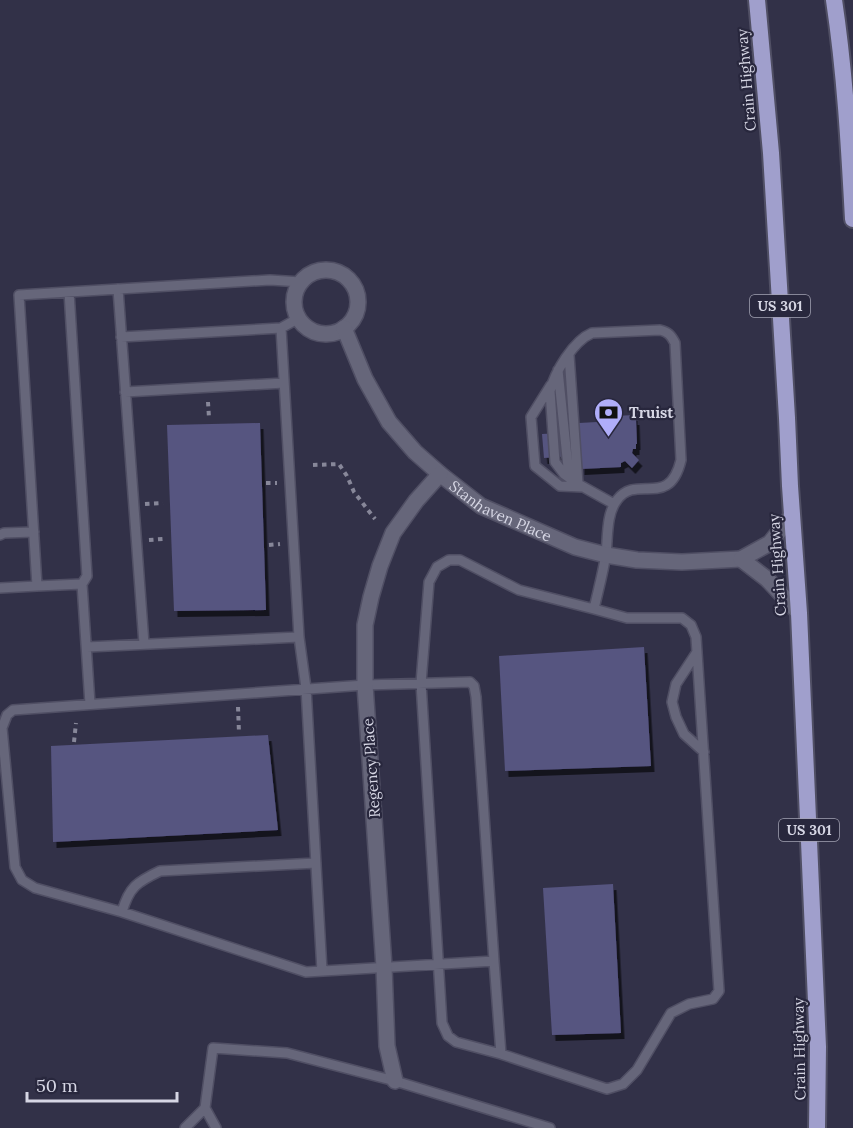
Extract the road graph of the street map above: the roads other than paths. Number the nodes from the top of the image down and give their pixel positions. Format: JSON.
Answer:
{"nodes":[{"id":1,"x":757,"y":0,"type":"edge"},
{"id":2,"x":834,"y":0,"type":"edge"},
{"id":3,"x":850,"y":115,"type":"edge"},
{"id":4,"x":853,"y":219,"type":"edge"},
{"id":5,"x":301,"y":282,"type":"junction"},
{"id":6,"x":118,"y":289,"type":"junction"},
{"id":7,"x":69,"y":292,"type":"junction"},
{"id":8,"x":298,"y":318,"type":"junction"},
{"id":9,"x":281,"y":328,"type":"junction"},
{"id":10,"x":344,"y":328,"type":"junction"},
{"id":11,"x":121,"y":337,"type":"junction"},
{"id":12,"x":569,"y":355,"type":"junction"},
{"id":13,"x":558,"y":370,"type":"junction"},
{"id":14,"x":553,"y":380,"type":"junction"},
{"id":15,"x":284,"y":383,"type":"junction"},
{"id":16,"x":125,"y":392,"type":"junction"},
{"id":17,"x":440,"y":474,"type":"junction"},
{"id":18,"x":569,"y":477,"type":"junction"},
{"id":19,"x":581,"y":485,"type":"junction"},
{"id":20,"x":614,"y":504,"type":"junction"},
{"id":21,"x":792,"y":515,"type":"junction"},
{"id":22,"x":34,"y":532,"type":"junction"},
{"id":23,"x":0,"y":534,"type":"edge"},
{"id":24,"x":606,"y":555,"type":"junction"},
{"id":25,"x":741,"y":560,"type":"junction"},
{"id":26,"x":82,"y":584,"type":"junction"},
{"id":27,"x":38,"y":586,"type":"junction"},
{"id":28,"x":0,"y":588,"type":"edge"},
{"id":29,"x":594,"y":609,"type":"junction"},
{"id":30,"x":799,"y":613,"type":"junction"},
{"id":31,"x":299,"y":637,"type":"junction"},
{"id":32,"x":144,"y":644,"type":"junction"},
{"id":33,"x":87,"y":647,"type":"junction"},
{"id":34,"x":698,"y":652,"type":"junction"},
{"id":35,"x":421,"y":683,"type":"junction"},
{"id":36,"x":365,"y":685,"type":"junction"},
{"id":37,"x":306,"y":688,"type":"junction"},
{"id":38,"x":90,"y":704,"type":"junction"},
{"id":39,"x":704,"y":752,"type":"junction"},
{"id":40,"x":316,"y":863,"type":"junction"},
{"id":41,"x":122,"y":912,"type":"junction"},
{"id":42,"x":494,"y":961,"type":"junction"},
{"id":43,"x":439,"y":963,"type":"junction"},
{"id":44,"x":384,"y":967,"type":"junction"},
{"id":45,"x":322,"y":971,"type":"junction"},
{"id":46,"x":501,"y":1054,"type":"junction"},
{"id":47,"x":395,"y":1081,"type":"junction"},
{"id":48,"x":205,"y":1108,"type":"junction"},
{"id":49,"x":185,"y":1128,"type":"edge"},
{"id":50,"x":216,"y":1128,"type":"edge"},
{"id":51,"x":550,"y":1128,"type":"edge"},
{"id":52,"x":817,"y":1128,"type":"edge"}],
"edges":[{"from":1,"to":21,"type":"highway","name":"Crain Highway","number":"US 301"},
{"from":2,"to":3,"type":"highway"},
{"from":3,"to":4,"type":"highway"},
{"from":5,"to":6,"type":"lane"},
{"from":5,"to":8,"type":"street"},
{"from":5,"to":10,"type":"street"},
{"from":6,"to":7,"type":"lane"},
{"from":6,"to":11,"type":"lane"},
{"from":7,"to":22,"type":"lane"},
{"from":7,"to":26,"type":"lane"},
{"from":8,"to":9,"type":"lane"},
{"from":8,"to":10,"type":"street"},
{"from":9,"to":11,"type":"lane"},
{"from":9,"to":15,"type":"lane"},
{"from":10,"to":17,"type":"street","name":"Stanhaven Place"},
{"from":11,"to":16,"type":"lane"},
{"from":12,"to":13,"type":"lane"},
{"from":12,"to":19,"type":"lane"},
{"from":12,"to":20,"type":"lane"},
{"from":13,"to":14,"type":"lane"},
{"from":13,"to":18,"type":"lane"},
{"from":14,"to":18,"type":"lane"},
{"from":14,"to":19,"type":"lane"},
{"from":15,"to":16,"type":"lane"},
{"from":15,"to":31,"type":"lane"},
{"from":16,"to":32,"type":"lane"},
{"from":17,"to":24,"type":"street","name":"Stanhaven Place"},
{"from":17,"to":36,"type":"street","name":"Regency Place"},
{"from":18,"to":19,"type":"lane"},
{"from":19,"to":20,"type":"lane"},
{"from":20,"to":24,"type":"lane"},
{"from":21,"to":25,"type":"street","name":"Stanhaven Place"},
{"from":21,"to":30,"type":"highway","name":"Crain Highway","number":"US 301"},
{"from":22,"to":23,"type":"lane"},
{"from":22,"to":27,"type":"lane"},
{"from":24,"to":25,"type":"street","name":"Stanhaven Place"},
{"from":24,"to":29,"type":"lane"},
{"from":25,"to":30,"type":"street"},
{"from":26,"to":27,"type":"lane"},
{"from":26,"to":33,"type":"lane"},
{"from":27,"to":28,"type":"lane"},
{"from":29,"to":34,"type":"lane"},
{"from":29,"to":35,"type":"lane"},
{"from":30,"to":52,"type":"highway","name":"Crain Highway","number":"US 301"},
{"from":31,"to":32,"type":"lane"},
{"from":31,"to":37,"type":"lane"},
{"from":32,"to":33,"type":"lane"},
{"from":33,"to":38,"type":"lane"},
{"from":34,"to":39,"type":"lane"},
{"from":34,"to":39,"type":"lane"},
{"from":35,"to":36,"type":"lane"},
{"from":35,"to":42,"type":"lane"},
{"from":35,"to":43,"type":"lane"},
{"from":36,"to":37,"type":"lane"},
{"from":36,"to":44,"type":"street","name":"Regency Place"},
{"from":37,"to":38,"type":"lane"},
{"from":37,"to":40,"type":"lane"},
{"from":38,"to":41,"type":"lane"},
{"from":39,"to":46,"type":"lane"},
{"from":40,"to":41,"type":"lane"},
{"from":40,"to":45,"type":"lane"},
{"from":41,"to":45,"type":"lane"},
{"from":42,"to":43,"type":"lane"},
{"from":42,"to":46,"type":"lane"},
{"from":43,"to":44,"type":"lane"},
{"from":43,"to":46,"type":"lane"},
{"from":44,"to":45,"type":"lane"},
{"from":44,"to":47,"type":"street","name":"Regency Place"},
{"from":47,"to":48,"type":"lane"},
{"from":47,"to":51,"type":"lane"},
{"from":48,"to":49,"type":"lane"},
{"from":48,"to":50,"type":"lane"}]}
